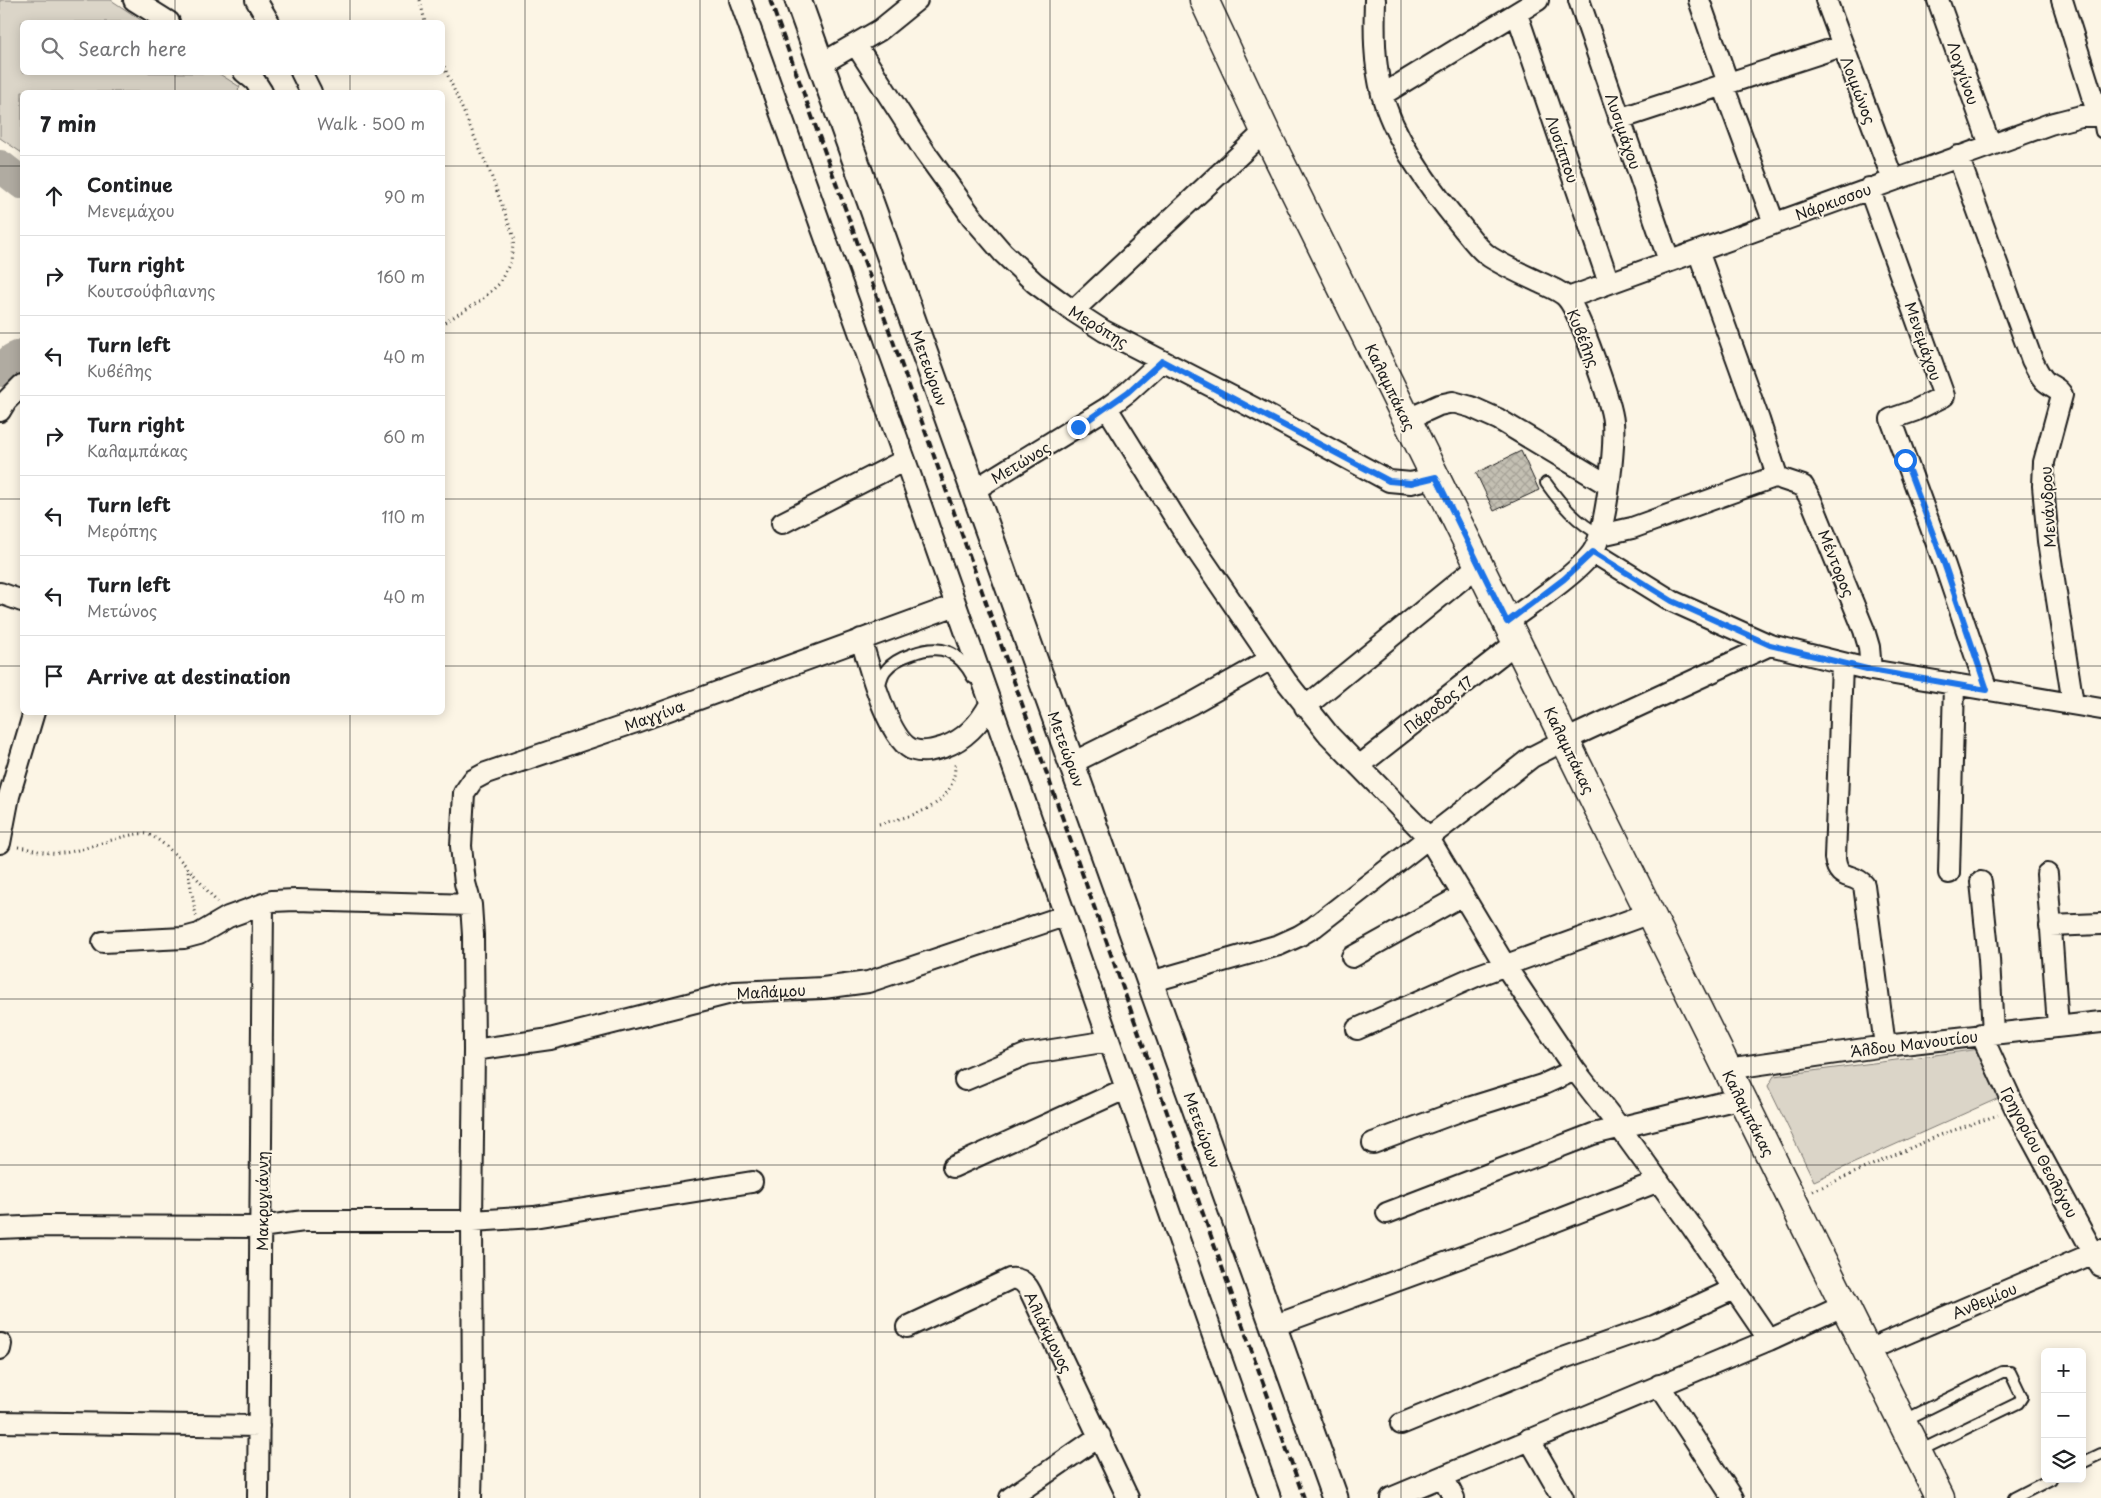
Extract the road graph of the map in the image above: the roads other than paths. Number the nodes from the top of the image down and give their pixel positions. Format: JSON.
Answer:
{"nodes":[{"id":1,"x":134,"y":0,"type":"edge"},
{"id":2,"x":256,"y":0,"type":"edge"},
{"id":3,"x":740,"y":0,"type":"edge"},
{"id":4,"x":799,"y":0,"type":"edge"},
{"id":5,"x":917,"y":0,"type":"edge"},
{"id":6,"x":1204,"y":0,"type":"edge"},
{"id":7,"x":1375,"y":0,"type":"edge"},
{"id":8,"x":1538,"y":0,"type":"edge"},
{"id":9,"x":1580,"y":0,"type":"edge"},
{"id":10,"x":1699,"y":0,"type":"edge"},
{"id":11,"x":1826,"y":0,"type":"edge"},
{"id":12,"x":1938,"y":0,"type":"edge"},
{"id":13,"x":2062,"y":0,"type":"edge"},
{"id":14,"x":1517,"y":14,"type":"junction"},
{"id":15,"x":165,"y":20,"type":"edge"},
{"id":16,"x":268,"y":20,"type":"edge"},
{"id":17,"x":856,"y":45,"type":"junction"},
{"id":18,"x":1842,"y":46,"type":"junction"},
{"id":19,"x":821,"y":64,"type":"junction"},
{"id":20,"x":248,"y":75,"type":"edge"},
{"id":21,"x":302,"y":75,"type":"edge"},
{"id":22,"x":1726,"y":84,"type":"junction"},
{"id":23,"x":261,"y":90,"type":"edge"},
{"id":24,"x":310,"y":90,"type":"edge"},
{"id":25,"x":1382,"y":95,"type":"junction"},
{"id":26,"x":1619,"y":119,"type":"junction"},
{"id":27,"x":2100,"y":121,"type":"edge"},
{"id":28,"x":1265,"y":132,"type":"junction"},
{"id":29,"x":1990,"y":145,"type":"junction"},
{"id":30,"x":1958,"y":156,"type":"junction"},
{"id":31,"x":1893,"y":180,"type":"junction"},
{"id":32,"x":1869,"y":188,"type":"junction"},
{"id":33,"x":1774,"y":223,"type":"junction"},
{"id":34,"x":1698,"y":251,"type":"junction"},
{"id":35,"x":1669,"y":261,"type":"junction"},
{"id":36,"x":1609,"y":283,"type":"junction"},
{"id":37,"x":1568,"y":298,"type":"junction"},
{"id":38,"x":1073,"y":311,"type":"junction"},
{"id":39,"x":1162,"y":361,"type":"junction"},
{"id":40,"x":20,"y":386,"type":"edge"},
{"id":41,"x":1107,"y":408,"type":"junction"},
{"id":42,"x":0,"y":411,"type":"edge"},
{"id":43,"x":1408,"y":419,"type":"junction"},
{"id":44,"x":905,"y":460,"type":"junction"},
{"id":45,"x":1777,"y":476,"type":"junction"},
{"id":46,"x":1436,"y":477,"type":"junction"},
{"id":47,"x":1546,"y":483,"type":"dead end"},
{"id":48,"x":1608,"y":486,"type":"junction"},
{"id":49,"x":974,"y":490,"type":"junction"},
{"id":50,"x":782,"y":524,"type":"dead end"},
{"id":51,"x":1597,"y":544,"type":"junction"},
{"id":52,"x":1479,"y":565,"type":"junction"},
{"id":53,"x":0,"y":593,"type":"edge"},
{"id":54,"x":20,"y":600,"type":"edge"},
{"id":55,"x":956,"y":605,"type":"junction"},
{"id":56,"x":1512,"y":632,"type":"junction"},
{"id":57,"x":861,"y":639,"type":"junction"},
{"id":58,"x":1770,"y":645,"type":"junction"},
{"id":59,"x":1271,"y":659,"type":"junction"},
{"id":60,"x":1842,"y":664,"type":"junction"},
{"id":61,"x":1871,"y":670,"type":"junction"},
{"id":62,"x":978,"y":680,"type":"junction"},
{"id":63,"x":1954,"y":685,"type":"junction"},
{"id":64,"x":1987,"y":690,"type":"junction"},
{"id":65,"x":877,"y":692,"type":"junction"},
{"id":66,"x":2073,"y":704,"type":"junction"},
{"id":67,"x":1305,"y":707,"type":"junction"},
{"id":68,"x":988,"y":709,"type":"junction"},
{"id":69,"x":2101,"y":709,"type":"edge"},
{"id":70,"x":33,"y":715,"type":"edge"},
{"id":71,"x":1566,"y":740,"type":"junction"},
{"id":72,"x":1072,"y":764,"type":"junction"},
{"id":73,"x":1359,"y":766,"type":"junction"},
{"id":74,"x":1428,"y":837,"type":"junction"},
{"id":75,"x":5,"y":844,"type":"edge"},
{"id":76,"x":1949,"y":873,"type":"dead end"},
{"id":77,"x":2047,"y":874,"type":"dead end"},
{"id":78,"x":1981,"y":882,"type":"dead end"},
{"id":79,"x":1463,"y":895,"type":"junction"},
{"id":80,"x":263,"y":904,"type":"junction"},
{"id":81,"x":471,"y":905,"type":"junction"},
{"id":82,"x":1650,"y":913,"type":"junction"},
{"id":83,"x":1064,"y":916,"type":"junction"},
{"id":84,"x":2101,"y":924,"type":"edge"},
{"id":85,"x":2050,"y":926,"type":"junction"},
{"id":86,"x":103,"y":942,"type":"dead end"},
{"id":87,"x":1352,"y":957,"type":"dead end"},
{"id":88,"x":1506,"y":967,"type":"junction"},
{"id":89,"x":1150,"y":982,"type":"junction"},
{"id":90,"x":2101,"y":1022,"type":"edge"},
{"id":91,"x":2058,"y":1026,"type":"junction"},
{"id":92,"x":1357,"y":1029,"type":"dead end"},
{"id":93,"x":1987,"y":1034,"type":"junction"},
{"id":94,"x":1108,"y":1041,"type":"junction"},
{"id":95,"x":1885,"y":1046,"type":"junction"},
{"id":96,"x":474,"y":1050,"type":"junction"},
{"id":97,"x":1727,"y":1069,"type":"junction"},
{"id":98,"x":1575,"y":1070,"type":"junction"},
{"id":99,"x":965,"y":1080,"type":"dead end"},
{"id":100,"x":1125,"y":1089,"type":"junction"},
{"id":101,"x":1742,"y":1098,"type":"junction"},
{"id":102,"x":1620,"y":1128,"type":"junction"},
{"id":103,"x":1373,"y":1143,"type":"dead end"},
{"id":104,"x":953,"y":1166,"type":"dead end"},
{"id":105,"x":1659,"y":1181,"type":"junction"},
{"id":106,"x":752,"y":1182,"type":"dead end"},
{"id":107,"x":1387,"y":1214,"type":"dead end"},
{"id":108,"x":472,"y":1221,"type":"junction"},
{"id":109,"x":260,"y":1227,"type":"junction"},
{"id":110,"x":0,"y":1228,"type":"edge"},
{"id":111,"x":2098,"y":1257,"type":"edge"},
{"id":112,"x":1734,"y":1290,"type":"junction"},
{"id":113,"x":1845,"y":1305,"type":"junction"},
{"id":114,"x":1273,"y":1326,"type":"junction"},
{"id":115,"x":907,"y":1327,"type":"dead end"},
{"id":116,"x":1769,"y":1340,"type":"junction"},
{"id":117,"x":1868,"y":1350,"type":"junction"},
{"id":118,"x":1659,"y":1385,"type":"junction"},
{"id":119,"x":1903,"y":1421,"type":"junction"},
{"id":120,"x":0,"y":1422,"type":"edge"},
{"id":121,"x":1402,"y":1424,"type":"dead end"},
{"id":122,"x":259,"y":1426,"type":"junction"},
{"id":123,"x":1100,"y":1436,"type":"junction"},
{"id":124,"x":1529,"y":1439,"type":"junction"},
{"id":125,"x":1918,"y":1452,"type":"junction"},
{"id":126,"x":2101,"y":1454,"type":"edge"},
{"id":127,"x":2086,"y":1461,"type":"edge"},
{"id":128,"x":1443,"y":1477,"type":"junction"},
{"id":129,"x":2043,"y":1483,"type":"edge"},
{"id":130,"x":258,"y":1498,"type":"edge"},
{"id":131,"x":471,"y":1498,"type":"edge"},
{"id":132,"x":1010,"y":1498,"type":"edge"},
{"id":133,"x":1128,"y":1498,"type":"edge"},
{"id":134,"x":1270,"y":1498,"type":"edge"},
{"id":135,"x":1335,"y":1498,"type":"edge"},
{"id":136,"x":1391,"y":1498,"type":"edge"},
{"id":137,"x":1454,"y":1498,"type":"edge"},
{"id":138,"x":1563,"y":1498,"type":"edge"},
{"id":139,"x":1733,"y":1498,"type":"edge"},
{"id":140,"x":1940,"y":1498,"type":"edge"},
{"id":141,"x":2014,"y":1498,"type":"edge"}],
"edges":[{"from":1,"to":15,"type":"street"},
{"from":2,"to":16,"type":"street"},
{"from":3,"to":44,"type":"street"},
{"from":4,"to":19,"type":"street","name":"Μετεώρων"},
{"from":5,"to":17,"type":"street"},
{"from":6,"to":28,"type":"main road","name":"Καλαμπάκας"},
{"from":7,"to":25,"type":"street","name":"Κυβέλης"},
{"from":8,"to":14,"type":"street"},
{"from":9,"to":26,"type":"street","name":"Λυσιμάχου"},
{"from":10,"to":22,"type":"street"},
{"from":11,"to":18,"type":"street","name":"Λοιμώνος"},
{"from":12,"to":29,"type":"street","name":"Λογγίνου"},
{"from":13,"to":27,"type":"street"},
{"from":14,"to":25,"type":"street"},
{"from":14,"to":36,"type":"street","name":"Λυσίππου"},
{"from":17,"to":19,"type":"street"},
{"from":17,"to":38,"type":"street","name":"Μερόπης"},
{"from":18,"to":22,"type":"street"},
{"from":18,"to":31,"type":"street","name":"Λοιμώνος"},
{"from":19,"to":49,"type":"street","name":"Μετεώρων"},
{"from":20,"to":23,"type":"street"},
{"from":21,"to":24,"type":"street"},
{"from":22,"to":26,"type":"street"},
{"from":22,"to":33,"type":"street"},
{"from":25,"to":37,"type":"street","name":"Κυβέλης"},
{"from":26,"to":35,"type":"street","name":"Λυσιμάχου"},
{"from":27,"to":29,"type":"street","name":"Νάρκισσου"},
{"from":28,"to":38,"type":"street"},
{"from":28,"to":43,"type":"main road","name":"Καλαμπάκας"},
{"from":29,"to":30,"type":"street","name":"Νάρκισσου"},
{"from":30,"to":31,"type":"street","name":"Νάρκισσου"},
{"from":30,"to":66,"type":"street","name":"Μενάνδρου"},
{"from":31,"to":32,"type":"street","name":"Νάρκισσου"},
{"from":32,"to":33,"type":"street","name":"Νάρκισσου"},
{"from":32,"to":64,"type":"street","name":"Μενεμάχου"},
{"from":33,"to":34,"type":"street","name":"Νάρκισσου"},
{"from":34,"to":35,"type":"street","name":"Νάρκισσου"},
{"from":34,"to":45,"type":"street"},
{"from":35,"to":36,"type":"street","name":"Νάρκισσου"},
{"from":36,"to":37,"type":"street","name":"Νάρκισσου"},
{"from":37,"to":48,"type":"street","name":"Κυβέλης"},
{"from":38,"to":39,"type":"street","name":"Μερόπης"},
{"from":39,"to":41,"type":"street","name":"Μετώνος"},
{"from":39,"to":46,"type":"street","name":"Μερόπης"},
{"from":40,"to":42,"type":"street"},
{"from":41,"to":49,"type":"street","name":"Μετώνος"},
{"from":41,"to":59,"type":"street"},
{"from":43,"to":46,"type":"main road","name":"Καλαμπάκας"},
{"from":43,"to":48,"type":"street"},
{"from":44,"to":50,"type":"street"},
{"from":44,"to":55,"type":"street"},
{"from":45,"to":51,"type":"street"},
{"from":45,"to":61,"type":"street","name":"Μέντορος"},
{"from":46,"to":52,"type":"main road","name":"Καλαμπάκας"},
{"from":47,"to":51,"type":"lane"},
{"from":48,"to":51,"type":"street","name":"Κυβέλης"},
{"from":49,"to":72,"type":"street","name":"Μετεώρων"},
{"from":51,"to":56,"type":"street"},
{"from":51,"to":58,"type":"street"},
{"from":52,"to":56,"type":"main road","name":"Καλαμπάκας"},
{"from":52,"to":67,"type":"street"},
{"from":53,"to":54,"type":"street"},
{"from":55,"to":57,"type":"street","name":"Μαγγίνα"},
{"from":55,"to":62,"type":"street"},
{"from":56,"to":71,"type":"main road","name":"Καλαμπάκας"},
{"from":56,"to":73,"type":"street","name":"Πάροδος 17"},
{"from":57,"to":65,"type":"street"},
{"from":57,"to":81,"type":"street","name":"Μαγγίνα"},
{"from":58,"to":60,"type":"street"},
{"from":58,"to":71,"type":"street"},
{"from":59,"to":67,"type":"street"},
{"from":59,"to":72,"type":"street"},
{"from":60,"to":61,"type":"street"},
{"from":60,"to":95,"type":"street"},
{"from":61,"to":63,"type":"street"},
{"from":62,"to":65,"type":"lane"},
{"from":62,"to":68,"type":"street"},
{"from":63,"to":64,"type":"street"},
{"from":63,"to":76,"type":"street"},
{"from":64,"to":66,"type":"street"},
{"from":65,"to":68,"type":"street"},
{"from":66,"to":69,"type":"street"},
{"from":67,"to":73,"type":"street"},
{"from":68,"to":83,"type":"street"},
{"from":70,"to":75,"type":"street"},
{"from":71,"to":74,"type":"street"},
{"from":71,"to":82,"type":"main road","name":"Καλαμπάκας"},
{"from":72,"to":89,"type":"street","name":"Μετεώρων"},
{"from":73,"to":74,"type":"street"},
{"from":74,"to":79,"type":"street"},
{"from":74,"to":89,"type":"street"},
{"from":77,"to":85,"type":"street"},
{"from":78,"to":93,"type":"street"},
{"from":79,"to":87,"type":"street"},
{"from":79,"to":88,"type":"street"},
{"from":80,"to":81,"type":"street"},
{"from":80,"to":86,"type":"street"},
{"from":80,"to":109,"type":"street","name":"Μακρυγιάννη"},
{"from":81,"to":96,"type":"street"},
{"from":82,"to":88,"type":"street"},
{"from":82,"to":97,"type":"main road","name":"Καλαμπάκας"},
{"from":83,"to":94,"type":"street"},
{"from":83,"to":96,"type":"street","name":"Μαλάμου"},
{"from":84,"to":85,"type":"street"},
{"from":85,"to":91,"type":"street"},
{"from":88,"to":92,"type":"street"},
{"from":88,"to":98,"type":"street"},
{"from":89,"to":114,"type":"street","name":"Μετεώρων"},
{"from":90,"to":91,"type":"street","name":"Άλδου Μανουτίου"},
{"from":91,"to":93,"type":"street","name":"Άλδου Μανουτίου"},
{"from":93,"to":95,"type":"street","name":"Άλδου Μανουτίου"},
{"from":93,"to":111,"type":"street","name":"Γρηγορίου Θεολόγου"},
{"from":94,"to":99,"type":"street"},
{"from":94,"to":100,"type":"street"},
{"from":95,"to":97,"type":"street","name":"Άλδου Μανουτίου"},
{"from":96,"to":108,"type":"street"},
{"from":97,"to":101,"type":"main road","name":"Καλαμπάκας"},
{"from":98,"to":102,"type":"street"},
{"from":98,"to":103,"type":"street"},
{"from":100,"to":104,"type":"street"},
{"from":100,"to":134,"type":"street"},
{"from":101,"to":102,"type":"street"},
{"from":101,"to":113,"type":"main road","name":"Καλαμπάκας"},
{"from":102,"to":105,"type":"street"},
{"from":102,"to":107,"type":"street"},
{"from":105,"to":112,"type":"street"},
{"from":105,"to":114,"type":"street"},
{"from":106,"to":108,"type":"street"},
{"from":108,"to":109,"type":"street"},
{"from":108,"to":131,"type":"street"},
{"from":109,"to":110,"type":"street"},
{"from":109,"to":122,"type":"street","name":"Μακρυγιάννη"},
{"from":111,"to":117,"type":"street","name":"Ανθεμίου"},
{"from":112,"to":116,"type":"street"},
{"from":112,"to":121,"type":"street"},
{"from":113,"to":116,"type":"street"},
{"from":113,"to":117,"type":"main road","name":"Καλαμπάκας"},
{"from":114,"to":135,"type":"street","name":"Μετεώρων"},
{"from":115,"to":123,"type":"street","name":"Αλιάκμονος"},
{"from":116,"to":118,"type":"street"},
{"from":117,"to":119,"type":"main road","name":"Καλαμπάκας"},
{"from":118,"to":124,"type":"street"},
{"from":118,"to":139,"type":"street"},
{"from":119,"to":125,"type":"main road","name":"Καλαμπάκας"},
{"from":119,"to":125,"type":"lane"},
{"from":120,"to":122,"type":"street"},
{"from":122,"to":130,"type":"street","name":"Μακρυγιάννη"},
{"from":123,"to":132,"type":"street"},
{"from":123,"to":133,"type":"street","name":"Αλιάκμονος"},
{"from":124,"to":128,"type":"street"},
{"from":124,"to":138,"type":"street"},
{"from":125,"to":140,"type":"main road","name":"Καλαμπάκας"},
{"from":126,"to":127,"type":"lane"},
{"from":128,"to":136,"type":"street"},
{"from":128,"to":137,"type":"street"},
{"from":129,"to":141,"type":"lane"}]}
